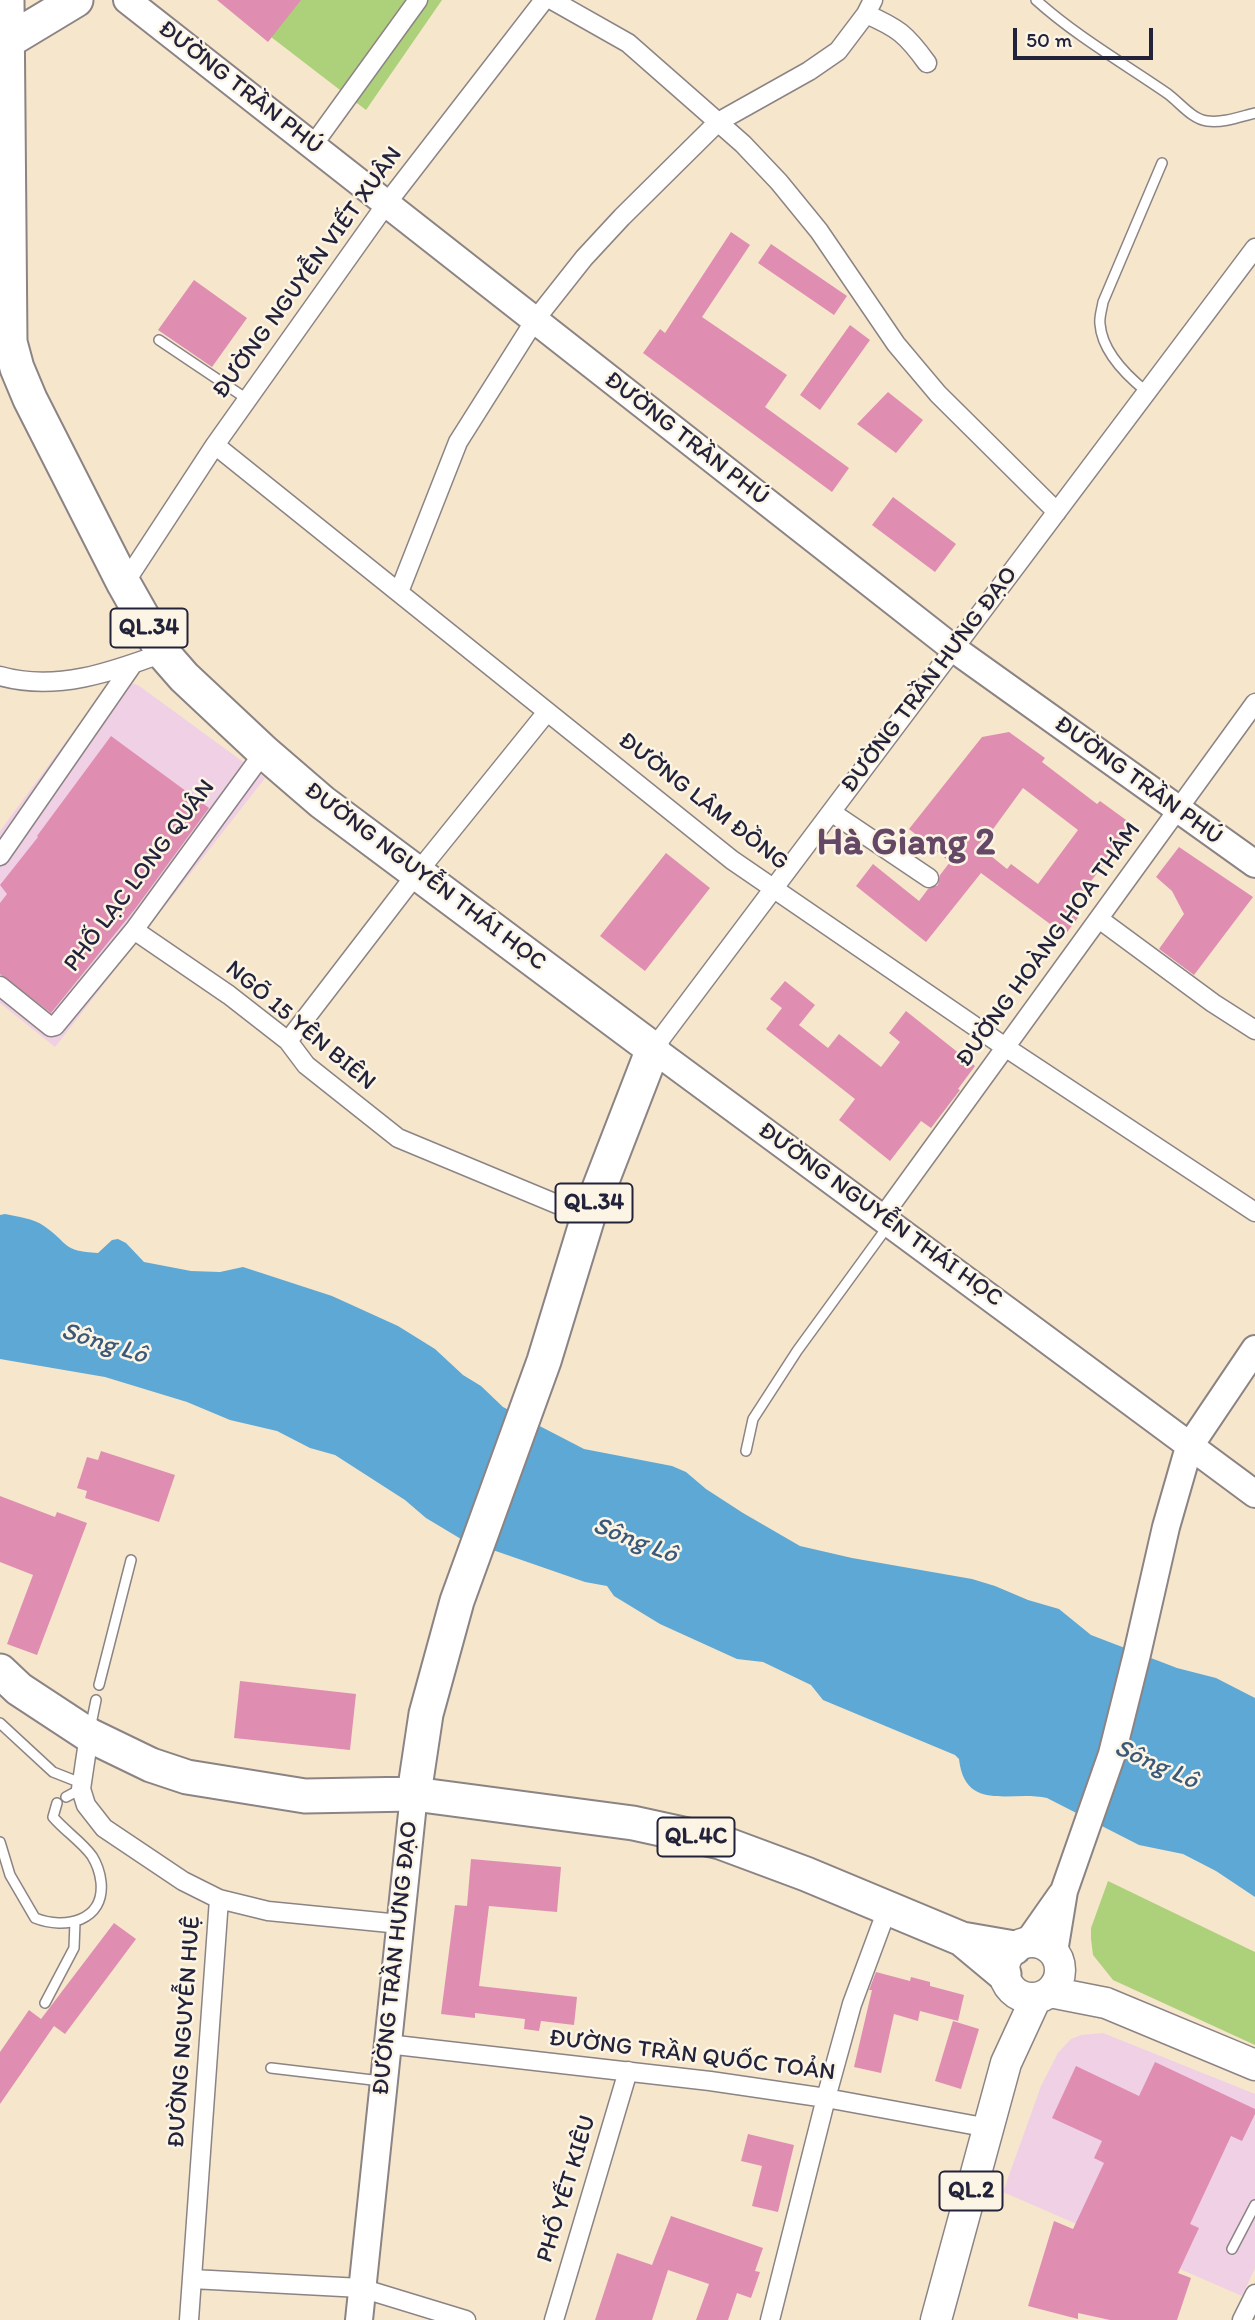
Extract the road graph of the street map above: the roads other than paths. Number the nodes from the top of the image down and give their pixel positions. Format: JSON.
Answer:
{"nodes":[{"id":1,"x":7,"y":0,"type":"edge"},
{"id":2,"x":76,"y":0,"type":"edge"},
{"id":3,"x":127,"y":0,"type":"edge"},
{"id":4,"x":418,"y":0,"type":"edge"},
{"id":5,"x":544,"y":0,"type":"edge"},
{"id":6,"x":552,"y":0,"type":"edge"},
{"id":7,"x":1035,"y":0,"type":"edge"},
{"id":8,"x":869,"y":7,"type":"edge"},
{"id":9,"x":8,"y":41,"type":"junction"},
{"id":10,"x":927,"y":62,"type":"dead end"},
{"id":11,"x":1255,"y":113,"type":"edge"},
{"id":12,"x":718,"y":122,"type":"junction"},
{"id":13,"x":313,"y":145,"type":"junction"},
{"id":14,"x":1161,"y":163,"type":"dead end"},
{"id":15,"x":387,"y":202,"type":"junction"},
{"id":16,"x":1255,"y":248,"type":"edge"},
{"id":17,"x":5,"y":255,"type":"edge"},
{"id":18,"x":535,"y":320,"type":"junction"},
{"id":19,"x":159,"y":340,"type":"dead end"},
{"id":20,"x":5,"y":346,"type":"edge"},
{"id":21,"x":1147,"y":392,"type":"junction"},
{"id":22,"x":247,"y":399,"type":"junction"},
{"id":23,"x":215,"y":445,"type":"junction"},
{"id":24,"x":1056,"y":512,"type":"junction"},
{"id":25,"x":124,"y":584,"type":"junction"},
{"id":26,"x":399,"y":592,"type":"junction"},
{"id":27,"x":954,"y":649,"type":"junction"},
{"id":28,"x":148,"y":658,"type":"junction"},
{"id":29,"x":0,"y":676,"type":"edge"},
{"id":30,"x":547,"y":712,"type":"junction"},
{"id":31,"x":1251,"y":713,"type":"edge"},
{"id":32,"x":264,"y":751,"type":"junction"},
{"id":33,"x":1177,"y":810,"type":"junction"},
{"id":34,"x":831,"y":812,"type":"junction"},
{"id":35,"x":0,"y":856,"type":"edge"},
{"id":36,"x":1255,"y":864,"type":"edge"},
{"id":37,"x":417,"y":873,"type":"junction"},
{"id":38,"x":929,"y":878,"type":"dead end"},
{"id":39,"x":773,"y":889,"type":"junction"},
{"id":40,"x":1098,"y":919,"type":"junction"},
{"id":41,"x":134,"y":930,"type":"junction"},
{"id":42,"x":0,"y":986,"type":"edge"},
{"id":43,"x":1255,"y":1030,"type":"edge"},
{"id":44,"x":288,"y":1041,"type":"junction"},
{"id":45,"x":1005,"y":1047,"type":"junction"},
{"id":46,"x":653,"y":1049,"type":"junction"},
{"id":47,"x":1255,"y":1212,"type":"edge"},
{"id":48,"x":588,"y":1217,"type":"junction"},
{"id":49,"x":887,"y":1219,"type":"junction"},
{"id":50,"x":1255,"y":1349,"type":"edge"},
{"id":51,"x":1189,"y":1447,"type":"junction"},
{"id":52,"x":746,"y":1451,"type":"dead end"},
{"id":53,"x":1254,"y":1493,"type":"edge"},
{"id":54,"x":131,"y":1560,"type":"dead end"},
{"id":55,"x":0,"y":1671,"type":"edge"},
{"id":56,"x":99,"y":1685,"type":"dead end"},
{"id":57,"x":96,"y":1700,"type":"dead end"},
{"id":58,"x":0,"y":1723,"type":"edge"},
{"id":59,"x":89,"y":1735,"type":"junction"},
{"id":60,"x":76,"y":1790,"type":"junction"},
{"id":61,"x":414,"y":1794,"type":"junction"},
{"id":62,"x":57,"y":1803,"type":"dead end"},
{"id":63,"x":0,"y":1842,"type":"edge"},
{"id":64,"x":219,"y":1899,"type":"junction"},
{"id":65,"x":888,"y":1906,"type":"junction"},
{"id":66,"x":75,"y":1922,"type":"junction"},
{"id":67,"x":400,"y":1924,"type":"junction"},
{"id":68,"x":1032,"y":1970,"type":"junction"},
{"id":69,"x":45,"y":2003,"type":"dead end"},
{"id":70,"x":387,"y":2044,"type":"junction"},
{"id":71,"x":1255,"y":2065,"type":"edge"},
{"id":72,"x":271,"y":2068,"type":"dead end"},
{"id":73,"x":628,"y":2071,"type":"junction"},
{"id":74,"x":382,"y":2081,"type":"junction"},
{"id":75,"x":826,"y":2098,"type":"junction"},
{"id":76,"x":989,"y":2128,"type":"junction"},
{"id":77,"x":1255,"y":2205,"type":"edge"},
{"id":78,"x":1232,"y":2249,"type":"dead end"},
{"id":79,"x":192,"y":2279,"type":"junction"},
{"id":80,"x":361,"y":2288,"type":"junction"},
{"id":81,"x":1255,"y":2294,"type":"edge"},
{"id":82,"x":189,"y":2320,"type":"edge"},
{"id":83,"x":359,"y":2320,"type":"edge"},
{"id":84,"x":466,"y":2320,"type":"edge"},
{"id":85,"x":554,"y":2320,"type":"edge"},
{"id":86,"x":770,"y":2320,"type":"edge"},
{"id":87,"x":936,"y":2320,"type":"edge"},
{"id":88,"x":1242,"y":2320,"type":"edge"}],
"edges":[{"from":1,"to":9,"type":"highway","name":"ĐƯỜNG NGUYỄN THÁI HỌC","number":"QL.34"},
{"from":2,"to":9,"type":"highway"},
{"from":3,"to":13,"type":"main road","name":"ĐƯỜNG TRẦN PHÚ"},
{"from":4,"to":13,"type":"street"},
{"from":5,"to":15,"type":"street","name":"ĐƯỜNG NGUYỄN VIẾT XUÂN"},
{"from":6,"to":12,"type":"street"},
{"from":7,"to":11,"type":"lane"},
{"from":8,"to":10,"type":"street"},
{"from":8,"to":12,"type":"street"},
{"from":9,"to":17,"type":"highway","name":"ĐƯỜNG NGUYỄN THÁI HỌC","number":"QL.34"},
{"from":12,"to":18,"type":"street"},
{"from":12,"to":24,"type":"street"},
{"from":13,"to":15,"type":"main road","name":"ĐƯỜNG TRẦN PHÚ"},
{"from":14,"to":21,"type":"lane"},
{"from":15,"to":18,"type":"main road","name":"ĐƯỜNG TRẦN PHÚ"},
{"from":15,"to":22,"type":"street","name":"ĐƯỜNG NGUYỄN VIẾT XUÂN"},
{"from":16,"to":21,"type":"street","name":"ĐƯỜNG TRẦN HƯNG ĐẠO"},
{"from":17,"to":20,"type":"highway","name":"ĐƯỜNG NGUYỄN THÁI HỌC","number":"QL.34"},
{"from":18,"to":26,"type":"street"},
{"from":18,"to":27,"type":"main road","name":"ĐƯỜNG TRẦN PHÚ"},
{"from":19,"to":22,"type":"lane"},
{"from":20,"to":25,"type":"highway","name":"ĐƯỜNG NGUYỄN THÁI HỌC","number":"QL.34"},
{"from":21,"to":24,"type":"street","name":"ĐƯỜNG TRẦN HƯNG ĐẠO"},
{"from":22,"to":23,"type":"street","name":"ĐƯỜNG NGUYỄN VIẾT XUÂN"},
{"from":23,"to":25,"type":"street","name":"ĐƯỜNG NGUYỄN VIẾT XUÂN"},
{"from":23,"to":26,"type":"street","name":"ĐƯỜNG LÂM ĐỒNG"},
{"from":24,"to":27,"type":"street","name":"ĐƯỜNG TRẦN HƯNG ĐẠO"},
{"from":25,"to":28,"type":"highway","name":"ĐƯỜNG NGUYỄN THÁI HỌC","number":"QL.34"},
{"from":26,"to":30,"type":"street","name":"ĐƯỜNG LÂM ĐỒNG"},
{"from":27,"to":33,"type":"main road","name":"ĐƯỜNG TRẦN PHÚ"},
{"from":27,"to":34,"type":"street","name":"ĐƯỜNG TRẦN HƯNG ĐẠO"},
{"from":28,"to":29,"type":"street"},
{"from":28,"to":32,"type":"highway","name":"ĐƯỜNG NGUYỄN THÁI HỌC","number":"QL.34"},
{"from":28,"to":35,"type":"street"},
{"from":30,"to":37,"type":"street"},
{"from":30,"to":39,"type":"street","name":"ĐƯỜNG LÂM ĐỒNG"},
{"from":31,"to":33,"type":"street","name":"ĐƯỜNG HOÀNG HOA THÁM"},
{"from":32,"to":37,"type":"highway","name":"ĐƯỜNG NGUYỄN THÁI HỌC","number":"QL.34"},
{"from":32,"to":41,"type":"street","name":"PHỐ LẠC LONG QUÂN"},
{"from":33,"to":36,"type":"main road","name":"ĐƯỜNG TRẦN PHÚ"},
{"from":33,"to":40,"type":"street","name":"ĐƯỜNG HOÀNG HOA THÁM"},
{"from":34,"to":38,"type":"street"},
{"from":34,"to":39,"type":"street","name":"ĐƯỜNG TRẦN HƯNG ĐẠO"},
{"from":37,"to":44,"type":"street"},
{"from":37,"to":46,"type":"highway","name":"ĐƯỜNG NGUYỄN THÁI HỌC","number":"QL.34"},
{"from":39,"to":45,"type":"street","name":"ĐƯỜNG LÂM ĐỒNG"},
{"from":39,"to":46,"type":"street","name":"ĐƯỜNG TRẦN HƯNG ĐẠO"},
{"from":40,"to":43,"type":"street"},
{"from":40,"to":45,"type":"street","name":"ĐƯỜNG HOÀNG HOA THÁM"},
{"from":41,"to":42,"type":"street","name":"PHỐ LẠC LONG QUÂN"},
{"from":41,"to":44,"type":"street","name":"NGÕ 15 YÊN BIÊN"},
{"from":44,"to":48,"type":"street","name":"NGÕ 15 YÊN BIÊN"},
{"from":45,"to":47,"type":"street","name":"ĐƯỜNG LÂM ĐỒNG"},
{"from":45,"to":49,"type":"street","name":"ĐƯỜNG HOÀNG HOA THÁM"},
{"from":46,"to":48,"type":"highway","name":"ĐƯỜNG TRẦN HƯNG ĐẠO","number":"QL.34"},
{"from":46,"to":49,"type":"main road","name":"ĐƯỜNG NGUYỄN THÁI HỌC"},
{"from":48,"to":61,"type":"highway","name":"ĐƯỜNG TRẦN HƯNG ĐẠO","number":"QL.34"},
{"from":49,"to":51,"type":"main road","name":"ĐƯỜNG NGUYỄN THÁI HỌC"},
{"from":49,"to":52,"type":"lane"},
{"from":50,"to":51,"type":"main road"},
{"from":51,"to":53,"type":"main road","name":"ĐƯỜNG NGUYỄN THÁI HỌC"},
{"from":51,"to":68,"type":"main road"},
{"from":54,"to":56,"type":"lane"},
{"from":55,"to":59,"type":"highway","number":"QL.4C"},
{"from":57,"to":59,"type":"lane"},
{"from":58,"to":60,"type":"lane"},
{"from":59,"to":60,"type":"street"},
{"from":59,"to":61,"type":"highway","number":"QL.4C"},
{"from":60,"to":64,"type":"street","name":"ĐƯỜNG NGUYỄN HUỆ"},
{"from":61,"to":65,"type":"highway","number":"QL.4C"},
{"from":61,"to":67,"type":"main road","name":"ĐƯỜNG TRẦN HƯNG ĐẠO"},
{"from":62,"to":66,"type":"lane"},
{"from":63,"to":66,"type":"lane"},
{"from":64,"to":67,"type":"street"},
{"from":64,"to":79,"type":"street","name":"ĐƯỜNG NGUYỄN HUỆ"},
{"from":65,"to":68,"type":"highway","number":"QL.4C"},
{"from":65,"to":75,"type":"street"},
{"from":66,"to":69,"type":"lane"},
{"from":67,"to":70,"type":"main road","name":"ĐƯỜNG TRẦN HƯNG ĐẠO"},
{"from":68,"to":71,"type":"main road"},
{"from":68,"to":76,"type":"main road","number":"QL.2"},
{"from":70,"to":73,"type":"street","name":"ĐƯỜNG TRẦN QUỐC TOẢN"},
{"from":70,"to":74,"type":"main road","name":"ĐƯỜNG TRẦN HƯNG ĐẠO"},
{"from":72,"to":74,"type":"lane"},
{"from":73,"to":75,"type":"street","name":"ĐƯỜNG TRẦN QUỐC TOẢN"},
{"from":73,"to":85,"type":"street","name":"PHỐ YẾT KIÊU"},
{"from":74,"to":80,"type":"main road","name":"ĐƯỜNG TRẦN HƯNG ĐẠO"},
{"from":75,"to":76,"type":"street","name":"ĐƯỜNG TRẦN QUỐC TOẢN"},
{"from":75,"to":86,"type":"street"},
{"from":76,"to":87,"type":"main road","number":"QL.2"},
{"from":77,"to":78,"type":"lane"},
{"from":79,"to":80,"type":"street"},
{"from":79,"to":82,"type":"street","name":"ĐƯỜNG NGUYỄN HUỆ"},
{"from":80,"to":83,"type":"main road","name":"ĐƯỜNG TRẦN HƯNG ĐẠO"},
{"from":80,"to":84,"type":"street"},
{"from":81,"to":88,"type":"street"}]}
